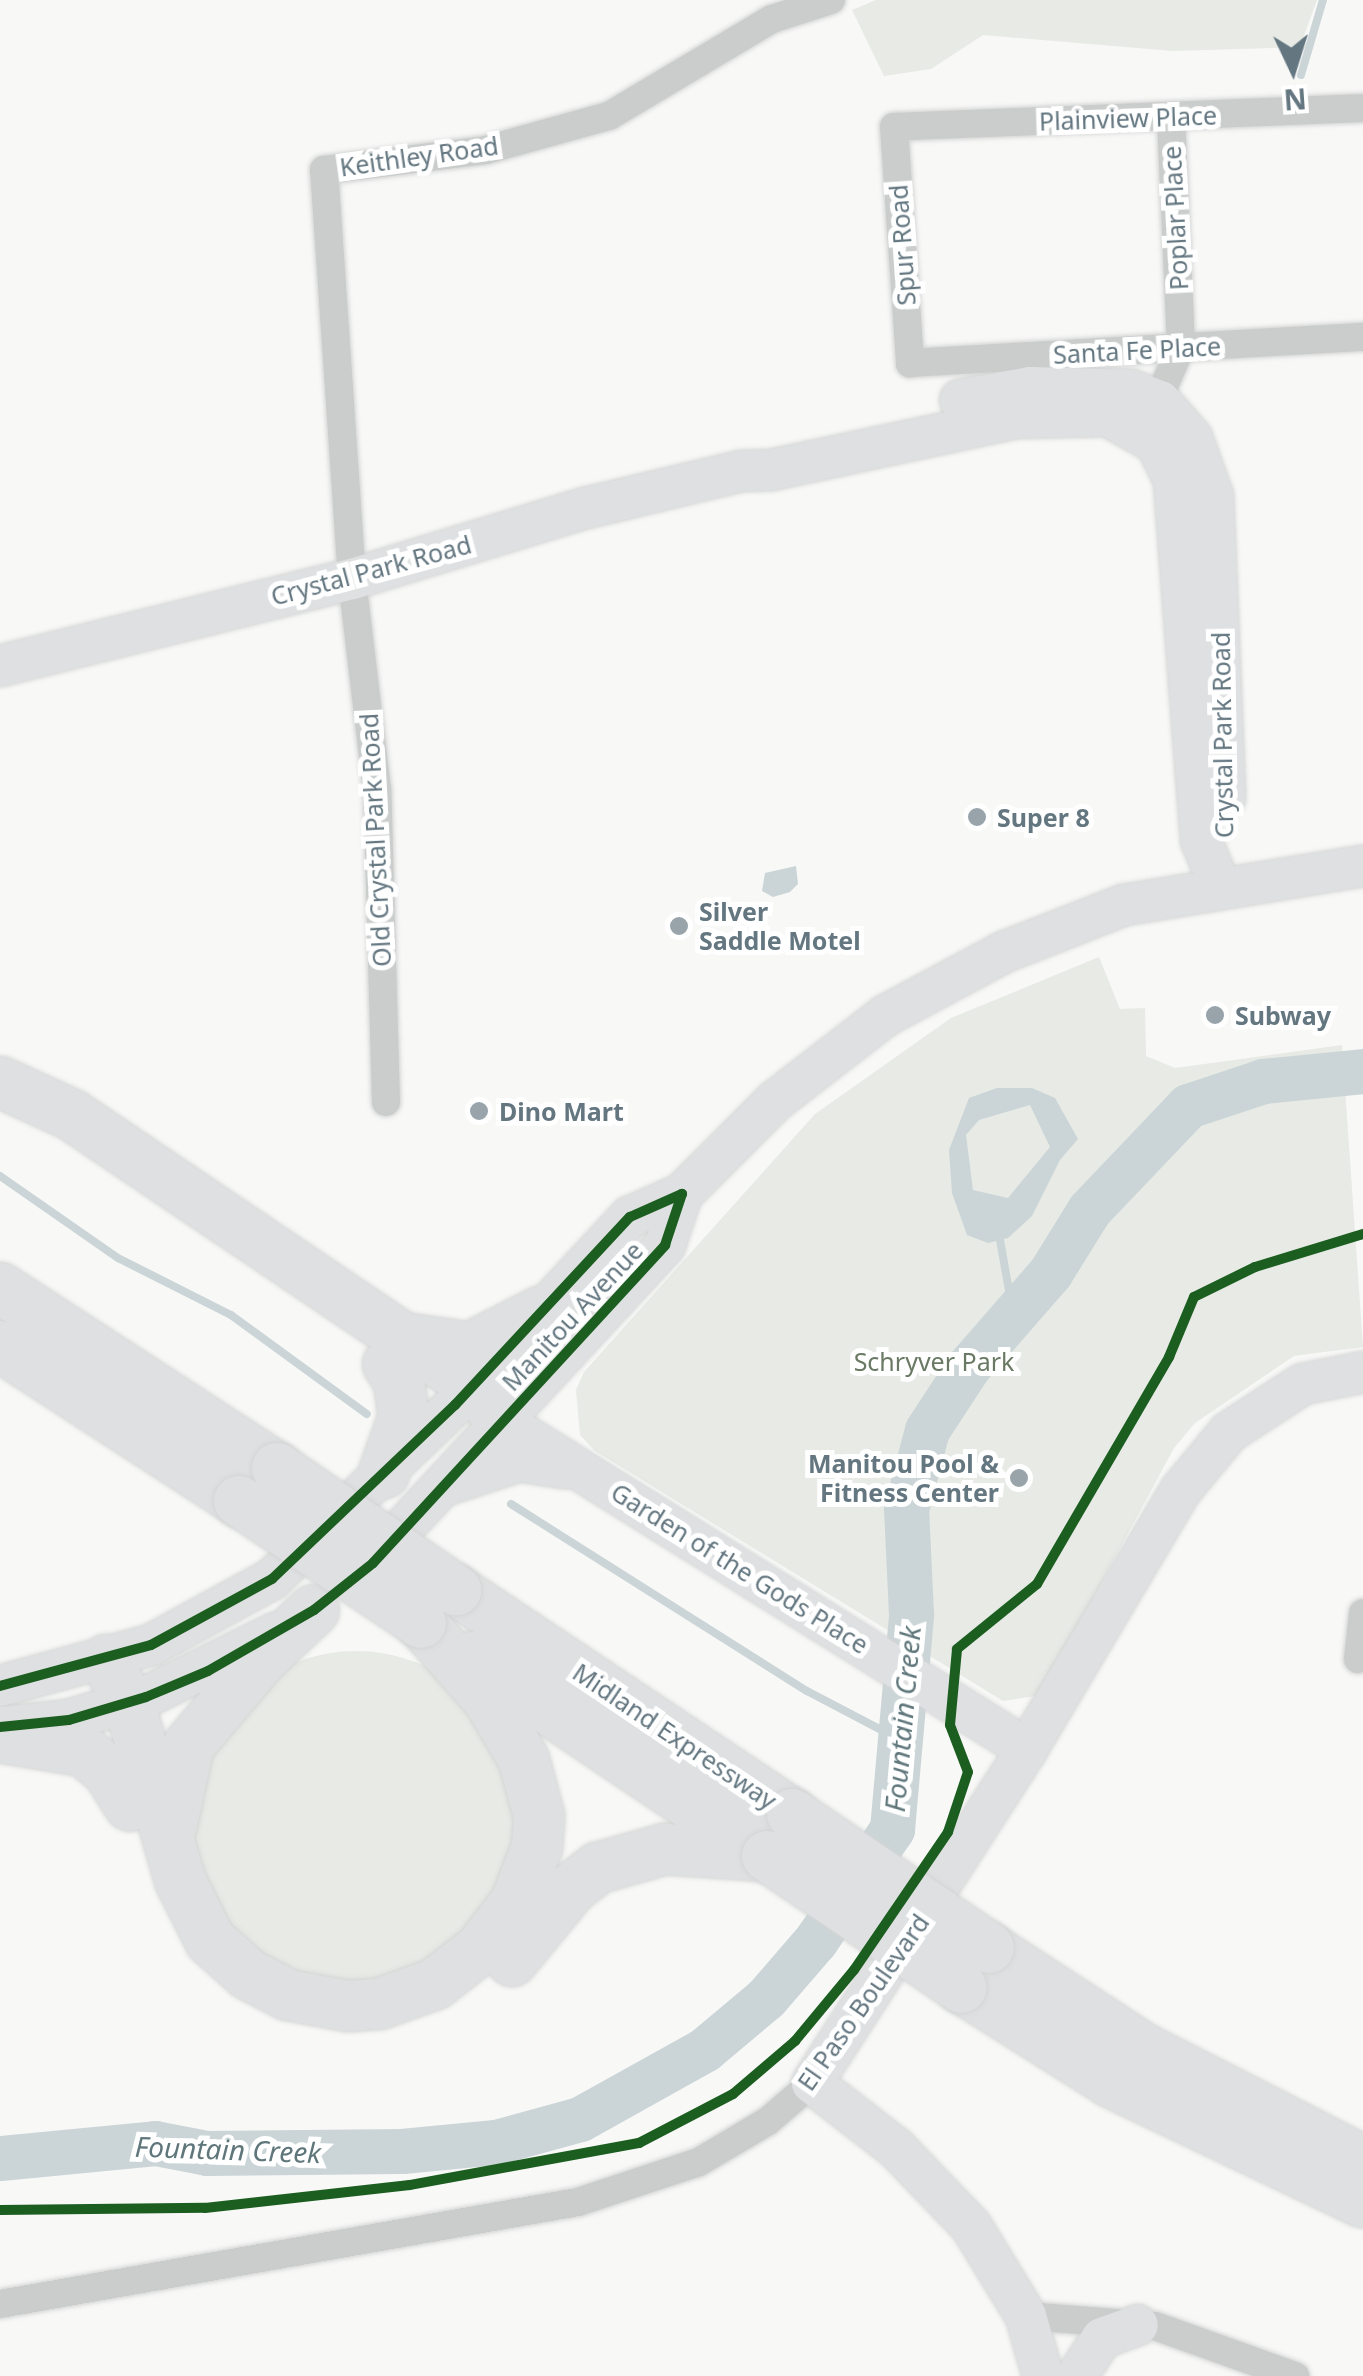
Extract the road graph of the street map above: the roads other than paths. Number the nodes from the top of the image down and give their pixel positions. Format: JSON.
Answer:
{"nodes":[{"id":1,"x":831,"y":0,"type":"edge"},
{"id":2,"x":1363,"y":108,"type":"edge"},
{"id":3,"x":1171,"y":116,"type":"junction"},
{"id":4,"x":894,"y":127,"type":"joint"},
{"id":5,"x":1363,"y":337,"type":"edge"},
{"id":6,"x":1181,"y":347,"type":"junction"},
{"id":7,"x":910,"y":363,"type":"joint"},
{"id":8,"x":1151,"y":416,"type":"junction"},
{"id":9,"x":352,"y":579,"type":"junction"},
{"id":10,"x":0,"y":666,"type":"edge"},
{"id":11,"x":1363,"y":866,"type":"edge"},
{"id":12,"x":1220,"y":886,"type":"junction"},
{"id":13,"x":0,"y":1082,"type":"edge"},
{"id":14,"x":386,"y":1102,"type":"dead end"},
{"id":15,"x":0,"y":1112,"type":"edge"},
{"id":16,"x":0,"y":1265,"type":"edge"},
{"id":17,"x":0,"y":1288,"type":"edge"},
{"id":18,"x":555,"y":1329,"type":"junction"},
{"id":19,"x":0,"y":1346,"type":"edge"},
{"id":20,"x":385,"y":1346,"type":"junction"},
{"id":21,"x":1363,"y":1372,"type":"edge"},
{"id":22,"x":171,"y":1401,"type":"junction"},
{"id":23,"x":476,"y":1404,"type":"junction"},
{"id":24,"x":384,"y":1473,"type":"junction"},
{"id":25,"x":596,"y":1478,"type":"junction"},
{"id":26,"x":441,"y":1489,"type":"junction"},
{"id":27,"x":438,"y":1606,"type":"junction"},
{"id":28,"x":314,"y":1610,"type":"junction"},
{"id":29,"x":1363,"y":1613,"type":"edge"},
{"id":30,"x":1358,"y":1659,"type":"dead end"},
{"id":31,"x":0,"y":1686,"type":"edge"},
{"id":32,"x":112,"y":1691,"type":"junction"},
{"id":33,"x":0,"y":1727,"type":"edge"},
{"id":34,"x":0,"y":1737,"type":"edge"},
{"id":35,"x":1027,"y":1748,"type":"junction"},
{"id":36,"x":130,"y":1806,"type":"junction"},
{"id":37,"x":170,"y":1838,"type":"junction"},
{"id":38,"x":766,"y":1856,"type":"junction"},
{"id":39,"x":976,"y":1968,"type":"junction"},
{"id":40,"x":812,"y":2083,"type":"junction"},
{"id":41,"x":1363,"y":2160,"type":"edge"},
{"id":42,"x":1363,"y":2202,"type":"edge"},
{"id":43,"x":0,"y":2304,"type":"edge"},
{"id":44,"x":1026,"y":2316,"type":"junction"},
{"id":45,"x":1138,"y":2325,"type":"junction"},
{"id":46,"x":1042,"y":2376,"type":"edge"},
{"id":47,"x":1078,"y":2376,"type":"edge"},
{"id":48,"x":1296,"y":2376,"type":"edge"}],
"edges":[{"from":1,"to":9,"type":"street","name":"Keithley Road"},
{"from":2,"to":3,"type":"street","name":"Plainview Place"},
{"from":3,"to":4,"type":"street","name":"Plainview Place"},
{"from":3,"to":6,"type":"street","name":"Poplar Place"},
{"from":4,"to":7,"type":"street","name":"Spur Road"},
{"from":5,"to":6,"type":"street","name":"Santa Fe Place"},
{"from":6,"to":7,"type":"street","name":"Santa Fe Place"},
{"from":6,"to":8,"type":"street","name":"Poplar Place"},
{"from":8,"to":9,"type":"street","name":"Crystal Park Road"},
{"from":8,"to":12,"type":"street","name":"Crystal Park Road"},
{"from":9,"to":10,"type":"street","name":"Crystal Park Road"},
{"from":9,"to":14,"type":"street","name":"Old Crystal Park Road"},
{"from":11,"to":12,"type":"street","name":"Manitou Avenue"},
{"from":12,"to":18,"type":"street","name":"Manitou Avenue"},
{"from":13,"to":20,"type":"highway"},
{"from":15,"to":20,"type":"highway"},
{"from":16,"to":22,"type":"highway"},
{"from":17,"to":22,"type":"highway","name":"Midland Expressway"},
{"from":18,"to":20,"type":"highway"},
{"from":18,"to":23,"type":"street","name":"Manitou Avenue"},
{"from":18,"to":25,"type":"street"},
{"from":19,"to":27,"type":"highway","name":"Midland Expressway","bridge":true},
{"from":20,"to":23,"type":"highway"},
{"from":20,"to":24,"type":"highway"},
{"from":21,"to":35,"type":"street","name":"El Paso Boulevard"},
{"from":22,"to":27,"type":"highway","name":"Midland Expressway","bridge":true},
{"from":23,"to":24,"type":"street","name":"Manitou Avenue"},
{"from":23,"to":25,"type":"street","name":"Garden of the Gods Place"},
{"from":23,"to":26,"type":"street","name":"Manitou Avenue"},
{"from":24,"to":32,"type":"street","name":"Manitou Avenue"},
{"from":25,"to":26,"type":"street"},
{"from":25,"to":35,"type":"street","name":"Garden of the Gods Place"},
{"from":26,"to":28,"type":"street","name":"Manitou Avenue"},
{"from":27,"to":37,"type":"highway"},
{"from":27,"to":38,"type":"highway","name":"Midland Expressway"},
{"from":27,"to":39,"type":"highway","name":"Midland Expressway","bridge":true},
{"from":28,"to":32,"type":"street","name":"Manitou Avenue"},
{"from":28,"to":37,"type":"highway"},
{"from":29,"to":30,"type":"street"},
{"from":31,"to":32,"type":"street","name":"Manitou Avenue"},
{"from":32,"to":33,"type":"street","name":"Manitou Avenue"},
{"from":32,"to":36,"type":"highway"},
{"from":32,"to":37,"type":"highway"},
{"from":34,"to":36,"type":"highway"},
{"from":35,"to":40,"type":"street","name":"El Paso Boulevard"},
{"from":36,"to":38,"type":"highway"},
{"from":38,"to":39,"type":"highway","name":"Midland Expressway","bridge":true},
{"from":39,"to":41,"type":"highway","name":"Midland Expressway"},
{"from":39,"to":42,"type":"highway","name":"Midland Expressway"},
{"from":40,"to":43,"type":"street","name":"El Paso Boulevard"},
{"from":40,"to":44,"type":"street"},
{"from":44,"to":45,"type":"street"},
{"from":44,"to":46,"type":"street"},
{"from":45,"to":47,"type":"street"},
{"from":45,"to":48,"type":"street"}]}
